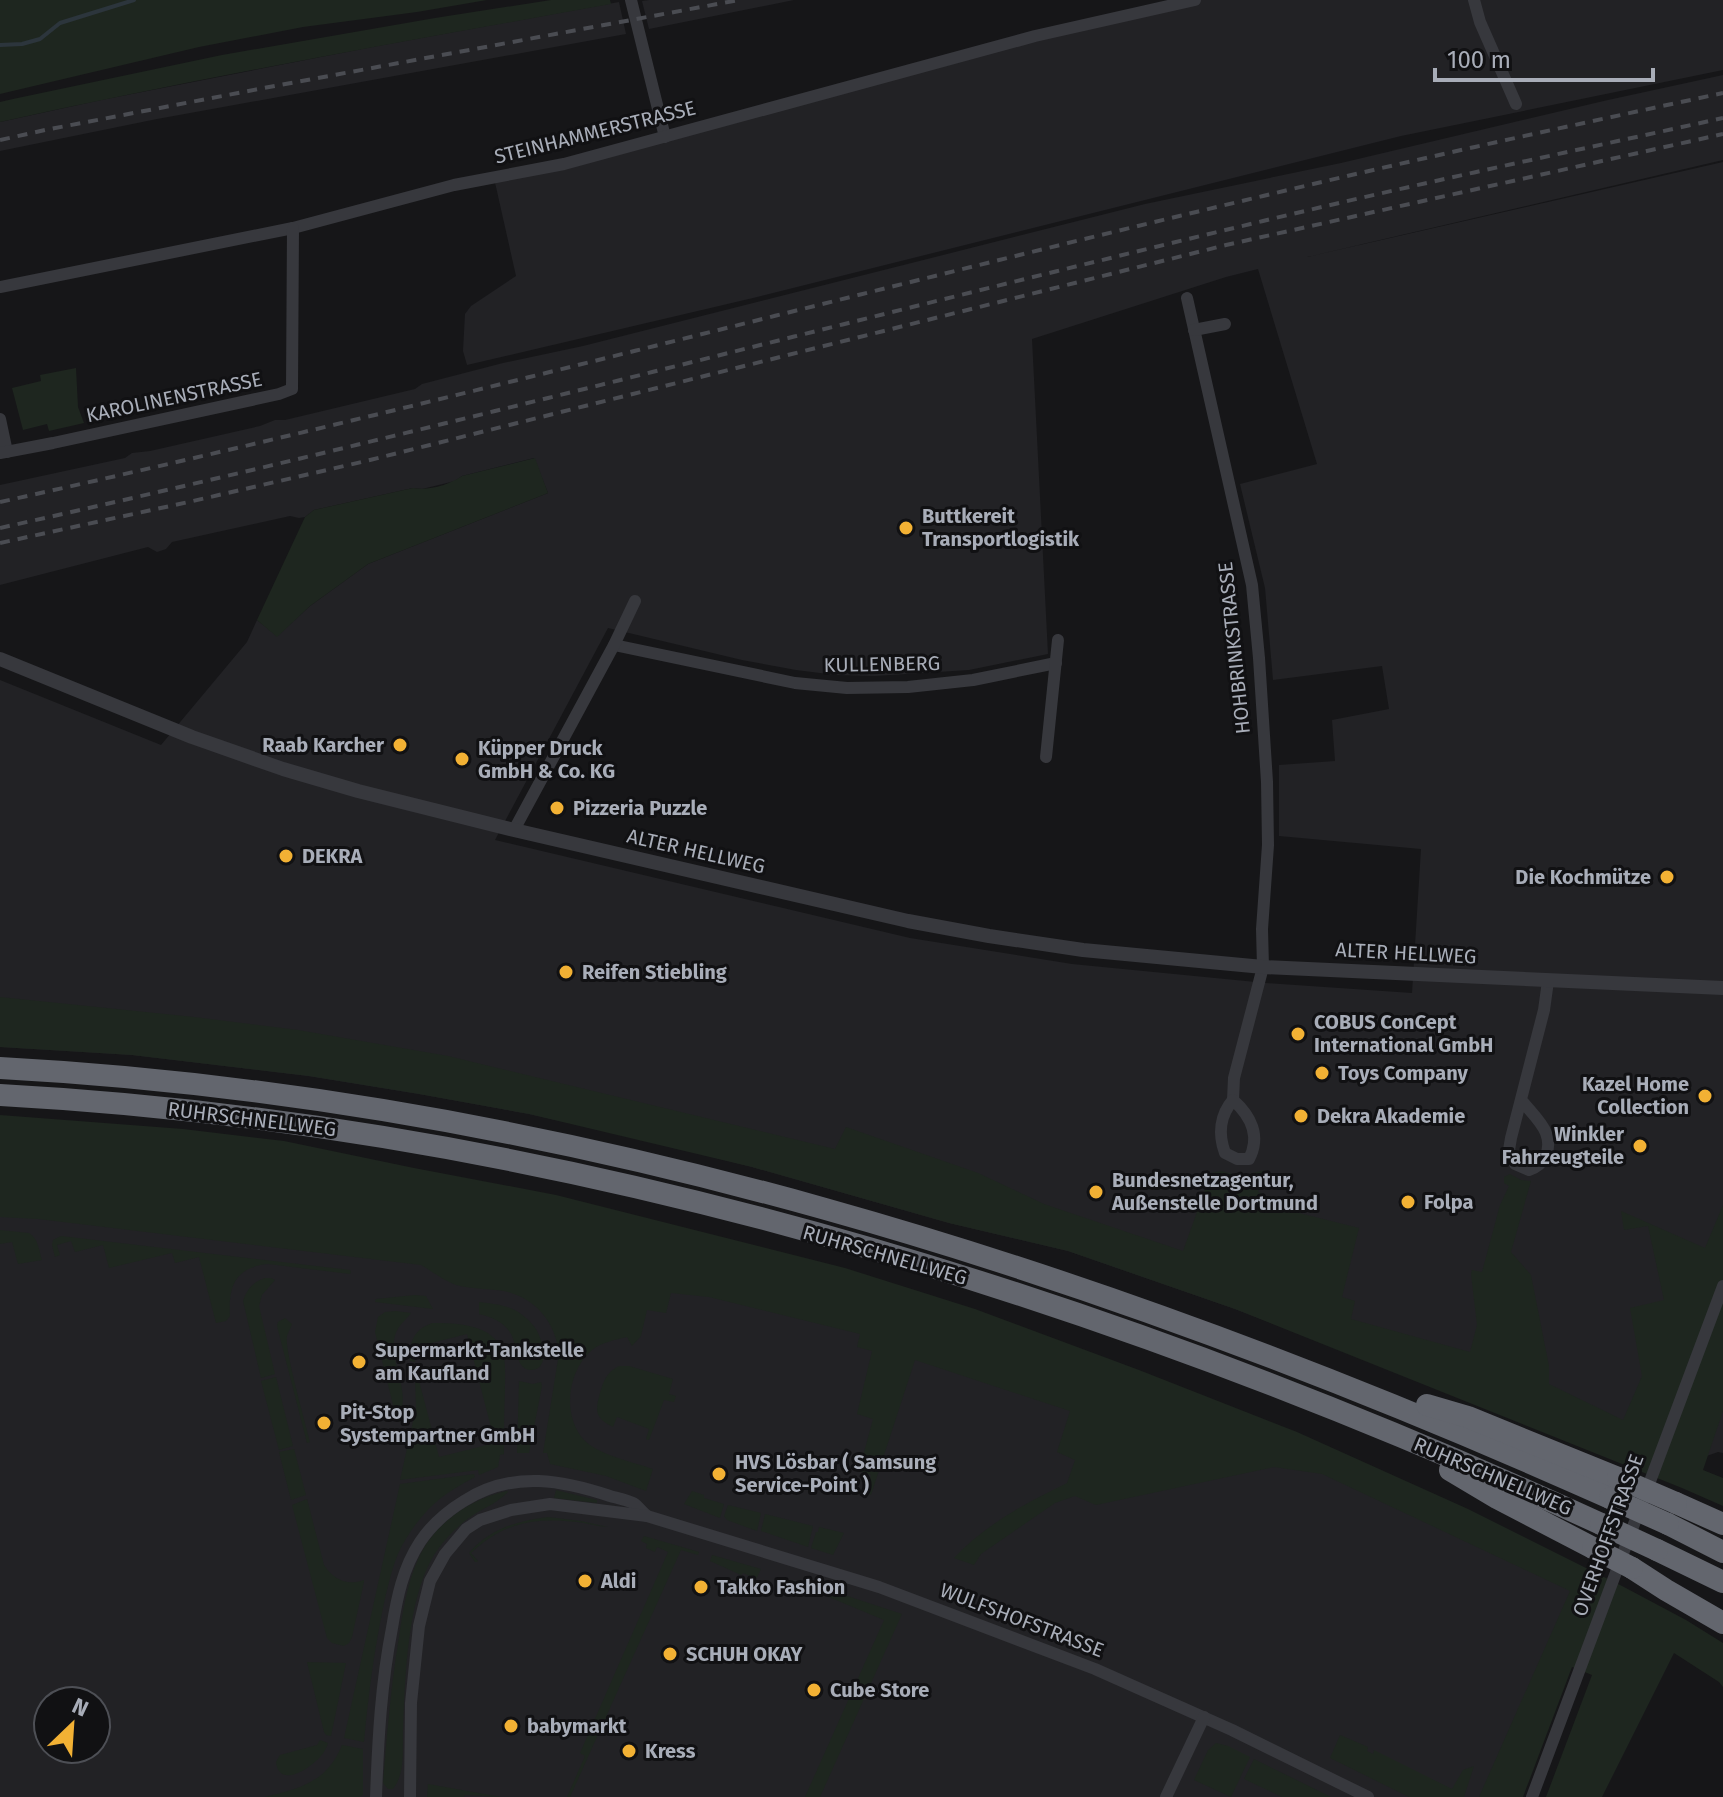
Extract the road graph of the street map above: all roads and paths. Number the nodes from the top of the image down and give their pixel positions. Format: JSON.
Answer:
{"nodes":[{"id":1,"x":631,"y":0,"type":"edge"},
{"id":2,"x":1195,"y":0,"type":"edge"},
{"id":3,"x":1474,"y":0,"type":"edge"},
{"id":4,"x":1516,"y":104,"type":"dead end"},
{"id":5,"x":665,"y":137,"type":"junction"},
{"id":6,"x":293,"y":228,"type":"junction"},
{"id":7,"x":0,"y":287,"type":"edge"},
{"id":8,"x":1187,"y":298,"type":"dead end"},
{"id":9,"x":1225,"y":324,"type":"dead end"},
{"id":10,"x":1194,"y":330,"type":"junction"},
{"id":11,"x":0,"y":419,"type":"edge"},
{"id":12,"x":4,"y":452,"type":"edge"},
{"id":13,"x":635,"y":601,"type":"dead end"},
{"id":14,"x":1058,"y":640,"type":"dead end"},
{"id":15,"x":614,"y":645,"type":"junction"},
{"id":16,"x":0,"y":659,"type":"edge"},
{"id":17,"x":1056,"y":663,"type":"junction"},
{"id":18,"x":1046,"y":757,"type":"dead end"},
{"id":19,"x":514,"y":830,"type":"junction"},
{"id":20,"x":1263,"y":967,"type":"junction"},
{"id":21,"x":1548,"y":981,"type":"junction"},
{"id":22,"x":1723,"y":988,"type":"edge"},
{"id":23,"x":0,"y":1068,"type":"edge"},
{"id":24,"x":0,"y":1095,"type":"edge"},
{"id":25,"x":1233,"y":1100,"type":"dead end"},
{"id":26,"x":1522,"y":1101,"type":"junction"},
{"id":27,"x":1723,"y":1286,"type":"edge"},
{"id":28,"x":1366,"y":1422,"type":"junction"},
{"id":29,"x":1614,"y":1488,"type":"junction"},
{"id":30,"x":647,"y":1516,"type":"junction"},
{"id":31,"x":1716,"y":1521,"type":"edge"},
{"id":32,"x":1723,"y":1552,"type":"edge"},
{"id":33,"x":1642,"y":1573,"type":"junction"},
{"id":34,"x":1723,"y":1582,"type":"edge"},
{"id":35,"x":1723,"y":1610,"type":"edge"},
{"id":36,"x":1723,"y":1623,"type":"edge"},
{"id":37,"x":1204,"y":1717,"type":"junction"},
{"id":38,"x":376,"y":1797,"type":"edge"},
{"id":39,"x":410,"y":1797,"type":"edge"},
{"id":40,"x":1166,"y":1797,"type":"edge"},
{"id":41,"x":1368,"y":1797,"type":"edge"},
{"id":42,"x":1532,"y":1797,"type":"edge"}],
"edges":[{"from":1,"to":5,"type":"street"},
{"from":2,"to":5,"type":"street","name":"STEINHAMMERSTRASSE"},
{"from":3,"to":4,"type":"street"},
{"from":5,"to":6,"type":"street","name":"STEINHAMMERSTRASSE"},
{"from":6,"to":7,"type":"street","name":"STEINHAMMERSTRASSE"},
{"from":6,"to":12,"type":"street","name":"KAROLINENSTRASSE"},
{"from":8,"to":10,"type":"street","name":"HOHBRINKSTRASSE"},
{"from":9,"to":10,"type":"street"},
{"from":10,"to":20,"type":"street","name":"HOHBRINKSTRASSE"},
{"from":11,"to":12,"type":"street"},
{"from":13,"to":15,"type":"street"},
{"from":14,"to":17,"type":"street"},
{"from":15,"to":17,"type":"street","name":"KULLENBERG"},
{"from":15,"to":19,"type":"street"},
{"from":16,"to":19,"type":"street","name":"ALTER HELLWEG"},
{"from":17,"to":18,"type":"street"},
{"from":19,"to":20,"type":"street","name":"ALTER HELLWEG"},
{"from":20,"to":21,"type":"street","name":"ALTER HELLWEG"},
{"from":20,"to":25,"type":"street"},
{"from":21,"to":22,"type":"street","name":"ALTER HELLWEG"},
{"from":21,"to":26,"type":"street"},
{"from":23,"to":29,"type":"highway","name":"RUHRSCHNELLWEG"},
{"from":24,"to":28,"type":"highway","name":"RUHRSCHNELLWEG"},
{"from":26,"to":26,"type":"street"},
{"from":27,"to":42,"type":"street","name":"OVERHOFFSTRASSE"},
{"from":28,"to":33,"type":"highway","bridge":true},
{"from":28,"to":34,"type":"highway","name":"RUHRSCHNELLWEG","bridge":true},
{"from":29,"to":31,"type":"highway","bridge":true},
{"from":29,"to":32,"type":"highway","name":"RUHRSCHNELLWEG","bridge":true},
{"from":30,"to":37,"type":"street","name":"WULFSHOFSTRASSE"},
{"from":30,"to":38,"type":"street","name":"WULFSHOFSTRASSE"},
{"from":30,"to":39,"type":"street","name":"WULFSHOFSTRASSE"},
{"from":33,"to":35,"type":"highway"},
{"from":33,"to":36,"type":"highway"},
{"from":37,"to":40,"type":"street"},
{"from":37,"to":41,"type":"street","name":"WULFSHOFSTRASSE"}]}
